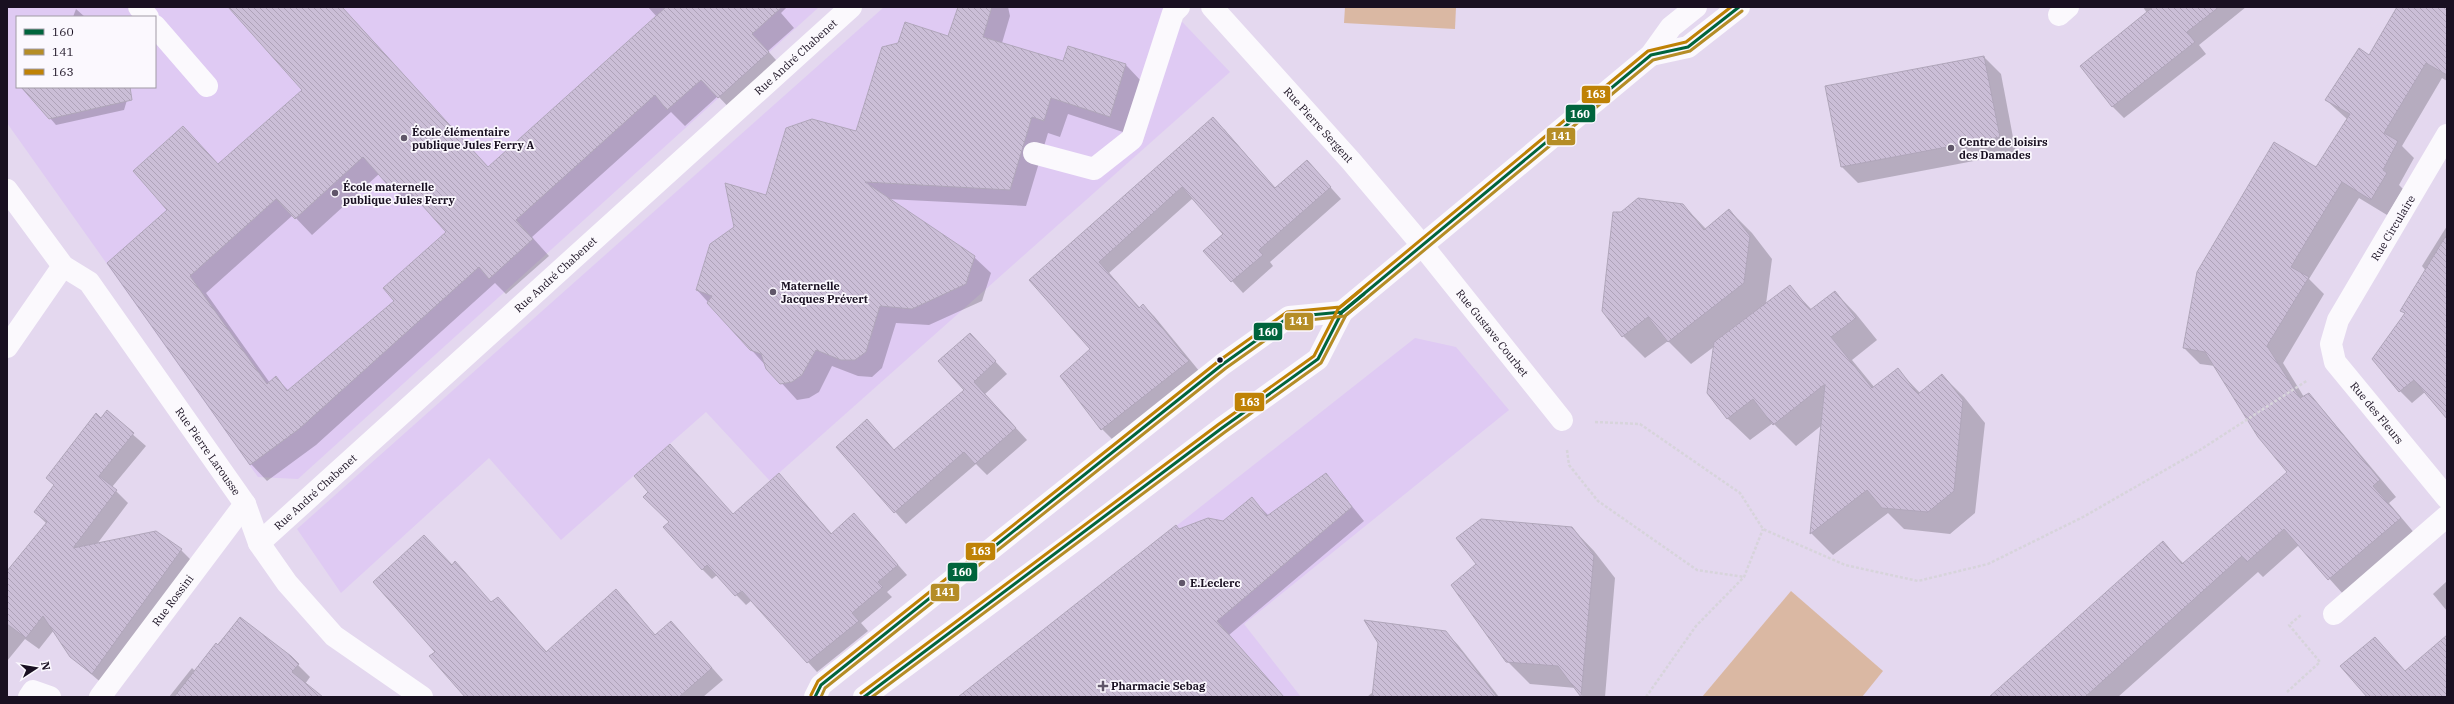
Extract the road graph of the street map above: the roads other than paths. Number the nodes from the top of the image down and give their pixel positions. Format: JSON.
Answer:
{"nodes":[{"id":1,"x":139,"y":7,"type":"edge"},
{"id":2,"x":851,"y":7,"type":"edge"},
{"id":3,"x":1179,"y":7,"type":"edge"},
{"id":4,"x":1212,"y":7,"type":"edge"},
{"id":5,"x":1696,"y":7,"type":"edge"},
{"id":6,"x":1738,"y":7,"type":"edge"},
{"id":7,"x":147,"y":16,"type":"edge"},
{"id":8,"x":156,"y":27,"type":"edge"},
{"id":9,"x":1651,"y":55,"type":"junction"},
{"id":10,"x":207,"y":86,"type":"dead end"},
{"id":11,"x":2447,"y":135,"type":"edge"},
{"id":12,"x":1034,"y":153,"type":"dead end"},
{"id":13,"x":7,"y":190,"type":"edge"},
{"id":14,"x":1422,"y":245,"type":"junction"},
{"id":15,"x":63,"y":266,"type":"junction"},
{"id":16,"x":1342,"y":312,"type":"junction"},
{"id":17,"x":2338,"y":320,"type":"joint"},
{"id":18,"x":7,"y":347,"type":"edge"},
{"id":19,"x":1562,"y":420,"type":"road end"},
{"id":20,"x":2447,"y":498,"type":"edge"},
{"id":21,"x":245,"y":504,"type":"junction"},
{"id":22,"x":2447,"y":516,"type":"edge"},
{"id":23,"x":259,"y":543,"type":"junction"},
{"id":24,"x":2334,"y":614,"type":"dead end"},
{"id":25,"x":398,"y":690,"type":"edge"},
{"id":26,"x":29,"y":697,"type":"edge"},
{"id":27,"x":50,"y":697,"type":"edge"},
{"id":28,"x":100,"y":697,"type":"edge"},
{"id":29,"x":422,"y":697,"type":"edge"},
{"id":30,"x":815,"y":697,"type":"edge"},
{"id":31,"x":864,"y":697,"type":"edge"}],
"edges":[{"from":1,"to":7,"type":"main road"},
{"from":2,"to":23,"type":"main road","name":"Rue André Chabenet"},
{"from":3,"to":12,"type":"main road"},
{"from":4,"to":14,"type":"main road","name":"Rue Pierre Sergent"},
{"from":5,"to":9,"type":"main road"},
{"from":6,"to":9,"type":"main road"},
{"from":8,"to":10,"type":"main road"},
{"from":9,"to":14,"type":"main road"},
{"from":11,"to":17,"type":"main road","name":"Rue Circulaire"},
{"from":13,"to":15,"type":"main road","name":"Rue Pierre Larousse"},
{"from":14,"to":16,"type":"main road"},
{"from":14,"to":19,"type":"main road","name":"Rue Gustave Courbet"},
{"from":15,"to":18,"type":"main road"},
{"from":15,"to":21,"type":"main road","name":"Rue Pierre Larousse"},
{"from":16,"to":30,"type":"main road"},
{"from":16,"to":31,"type":"main road"},
{"from":17,"to":20,"type":"main road","name":"Rue des Fleurs"},
{"from":21,"to":23,"type":"main road","name":"Rue Pierre Larousse"},
{"from":21,"to":28,"type":"main road","name":"Rue Rossini"},
{"from":22,"to":24,"type":"main road"},
{"from":23,"to":25,"type":"main road","name":"Rue Pierre Larousse"},
{"from":25,"to":29,"type":"main road","name":"Rue Pierre Larousse"},
{"from":26,"to":27,"type":"main road"}]}
